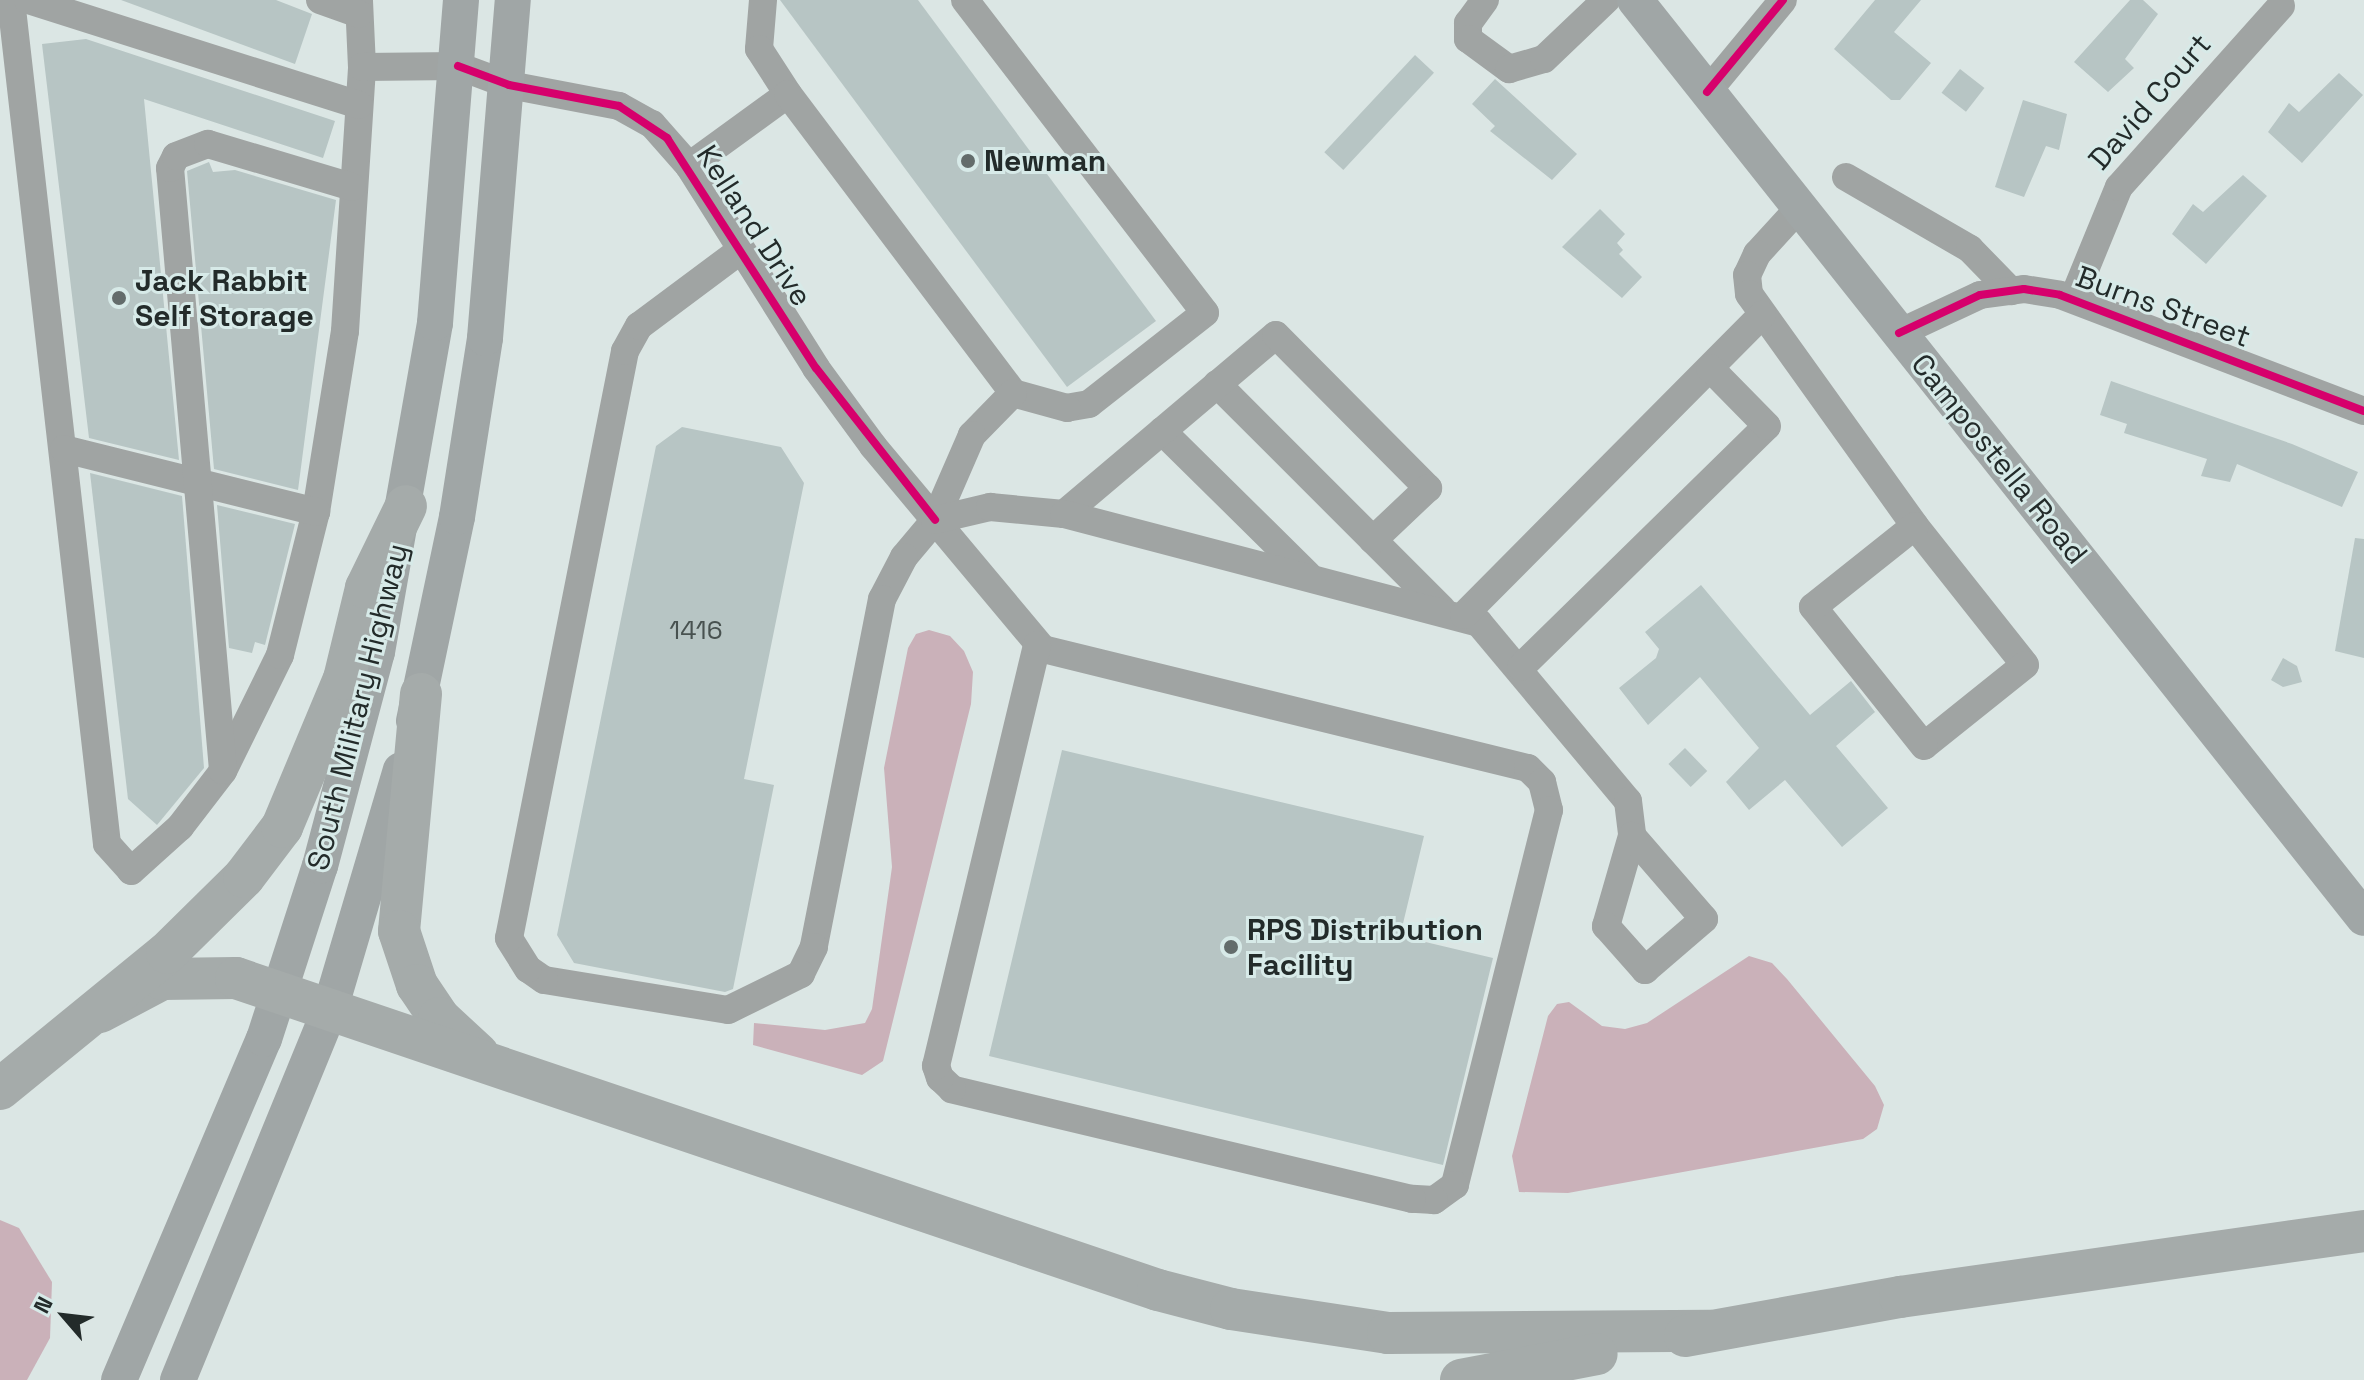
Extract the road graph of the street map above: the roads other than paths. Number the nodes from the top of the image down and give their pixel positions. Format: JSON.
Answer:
{"nodes":[{"id":1,"x":11,"y":0,"type":"edge"},
{"id":2,"x":28,"y":0,"type":"edge"},
{"id":3,"x":320,"y":0,"type":"edge"},
{"id":4,"x":461,"y":0,"type":"edge"},
{"id":5,"x":513,"y":0,"type":"edge"},
{"id":6,"x":763,"y":0,"type":"edge"},
{"id":7,"x":965,"y":0,"type":"edge"},
{"id":8,"x":1485,"y":0,"type":"edge"},
{"id":9,"x":1606,"y":0,"type":"edge"},
{"id":10,"x":1635,"y":0,"type":"edge"},
{"id":11,"x":1783,"y":0,"type":"edge"},
{"id":12,"x":2281,"y":6,"type":"dead end"},
{"id":13,"x":359,"y":7,"type":"edge"},
{"id":14,"x":458,"y":66,"type":"junction"},
{"id":15,"x":362,"y":67,"type":"junction"},
{"id":16,"x":509,"y":85,"type":"junction"},
{"id":17,"x":1707,"y":92,"type":"junction"},
{"id":18,"x":788,"y":94,"type":"junction"},
{"id":19,"x":359,"y":105,"type":"junction"},
{"id":20,"x":689,"y":166,"type":"junction"},
{"id":21,"x":1846,"y":177,"type":"dead end"},
{"id":22,"x":352,"y":187,"type":"junction"},
{"id":23,"x":1799,"y":208,"type":"junction"},
{"id":24,"x":741,"y":250,"type":"junction"},
{"id":25,"x":2011,"y":291,"type":"junction"},
{"id":26,"x":2073,"y":299,"type":"junction"},
{"id":27,"x":1762,"y":315,"type":"junction"},
{"id":28,"x":1899,"y":333,"type":"junction"},
{"id":29,"x":1710,"y":368,"type":"junction"},
{"id":30,"x":1217,"y":384,"type":"junction"},
{"id":31,"x":1013,"y":393,"type":"junction"},
{"id":32,"x":2364,"y":411,"type":"edge"},
{"id":33,"x":1162,"y":431,"type":"junction"},
{"id":34,"x":64,"y":449,"type":"junction"},
{"id":35,"x":193,"y":481,"type":"junction"},
{"id":36,"x":406,"y":506,"type":"junction"},
{"id":37,"x":316,"y":512,"type":"junction"},
{"id":38,"x":1064,"y":514,"type":"junction"},
{"id":39,"x":935,"y":520,"type":"junction"},
{"id":40,"x":1915,"y":526,"type":"junction"},
{"id":41,"x":1373,"y":540,"type":"junction"},
{"id":42,"x":1309,"y":575,"type":"junction"},
{"id":43,"x":1454,"y":612,"type":"junction"},
{"id":44,"x":1037,"y":645,"type":"junction"},
{"id":45,"x":1521,"y":667,"type":"junction"},
{"id":46,"x":421,"y":694,"type":"junction"},
{"id":47,"x":223,"y":771,"type":"junction"},
{"id":48,"x":1632,"y":836,"type":"dead end"},
{"id":49,"x":2364,"y":918,"type":"edge"},
{"id":50,"x":279,"y":992,"type":"junction"},
{"id":51,"x":330,"y":1009,"type":"junction"},
{"id":52,"x":100,"y":1012,"type":"junction"},
{"id":53,"x":499,"y":1068,"type":"junction"},
{"id":54,"x":0,"y":1089,"type":"edge"},
{"id":55,"x":2364,"y":1231,"type":"edge"},
{"id":56,"x":1711,"y":1331,"type":"junction"},
{"id":57,"x":119,"y":1380,"type":"edge"},
{"id":58,"x":178,"y":1380,"type":"edge"},
{"id":59,"x":1461,"y":1380,"type":"edge"}],
"edges":[{"from":1,"to":34,"type":"street"},
{"from":2,"to":19,"type":"street"},
{"from":3,"to":13,"type":"street"},
{"from":4,"to":14,"type":"main road","name":"South Military Highway"},
{"from":5,"to":16,"type":"main road","name":"South Military Highway"},
{"from":6,"to":18,"type":"street"},
{"from":7,"to":31,"type":"street"},
{"from":8,"to":9,"type":"street"},
{"from":10,"to":17,"type":"main road","name":"Campostella Road"},
{"from":11,"to":17,"type":"street"},
{"from":12,"to":26,"type":"street","name":"David Court"},
{"from":13,"to":15,"type":"street"},
{"from":14,"to":15,"type":"street"},
{"from":14,"to":16,"type":"street","name":"Kelland Drive"},
{"from":14,"to":36,"type":"main road","name":"South Military Highway"},
{"from":15,"to":19,"type":"street"},
{"from":16,"to":20,"type":"street","name":"Kelland Drive"},
{"from":16,"to":46,"type":"main road","name":"South Military Highway"},
{"from":17,"to":23,"type":"main road","name":"Campostella Road"},
{"from":18,"to":20,"type":"street"},
{"from":18,"to":31,"type":"street"},
{"from":19,"to":22,"type":"street"},
{"from":20,"to":24,"type":"street","name":"Kelland Drive"},
{"from":21,"to":25,"type":"street"},
{"from":22,"to":35,"type":"street"},
{"from":22,"to":37,"type":"street"},
{"from":23,"to":27,"type":"street"},
{"from":23,"to":28,"type":"main road","name":"Campostella Road"},
{"from":24,"to":39,"type":"street","name":"Kelland Drive"},
{"from":24,"to":39,"type":"street"},
{"from":25,"to":26,"type":"street","name":"Burns Street"},
{"from":25,"to":28,"type":"street","name":"Burns Street"},
{"from":26,"to":32,"type":"street","name":"Burns Street"},
{"from":27,"to":29,"type":"street"},
{"from":27,"to":40,"type":"street"},
{"from":28,"to":49,"type":"main road","name":"Campostella Road"},
{"from":29,"to":43,"type":"street"},
{"from":29,"to":45,"type":"street"},
{"from":30,"to":33,"type":"street"},
{"from":30,"to":41,"type":"street"},
{"from":30,"to":41,"type":"street"},
{"from":31,"to":39,"type":"street"},
{"from":33,"to":38,"type":"street"},
{"from":33,"to":42,"type":"street"},
{"from":34,"to":35,"type":"street"},
{"from":34,"to":47,"type":"street"},
{"from":35,"to":37,"type":"street"},
{"from":35,"to":47,"type":"street"},
{"from":36,"to":50,"type":"main road","name":"South Military Highway"},
{"from":36,"to":52,"type":"highway"},
{"from":37,"to":47,"type":"street"},
{"from":38,"to":39,"type":"street"},
{"from":38,"to":42,"type":"street"},
{"from":39,"to":44,"type":"street","name":"Kelland Drive"},
{"from":40,"to":40,"type":"street"},
{"from":41,"to":43,"type":"street"},
{"from":42,"to":43,"type":"street"},
{"from":43,"to":45,"type":"street"},
{"from":44,"to":44,"type":"street"},
{"from":45,"to":48,"type":"street"},
{"from":46,"to":51,"type":"main road","name":"South Military Highway"},
{"from":46,"to":53,"type":"highway"},
{"from":50,"to":51,"type":"highway"},
{"from":50,"to":52,"type":"highway"},
{"from":50,"to":57,"type":"main road","name":"South Military Highway"},
{"from":51,"to":53,"type":"highway"},
{"from":51,"to":58,"type":"main road","name":"South Military Highway"},
{"from":52,"to":54,"type":"highway"},
{"from":53,"to":56,"type":"highway"},
{"from":55,"to":56,"type":"highway"},
{"from":56,"to":59,"type":"highway"}]}
